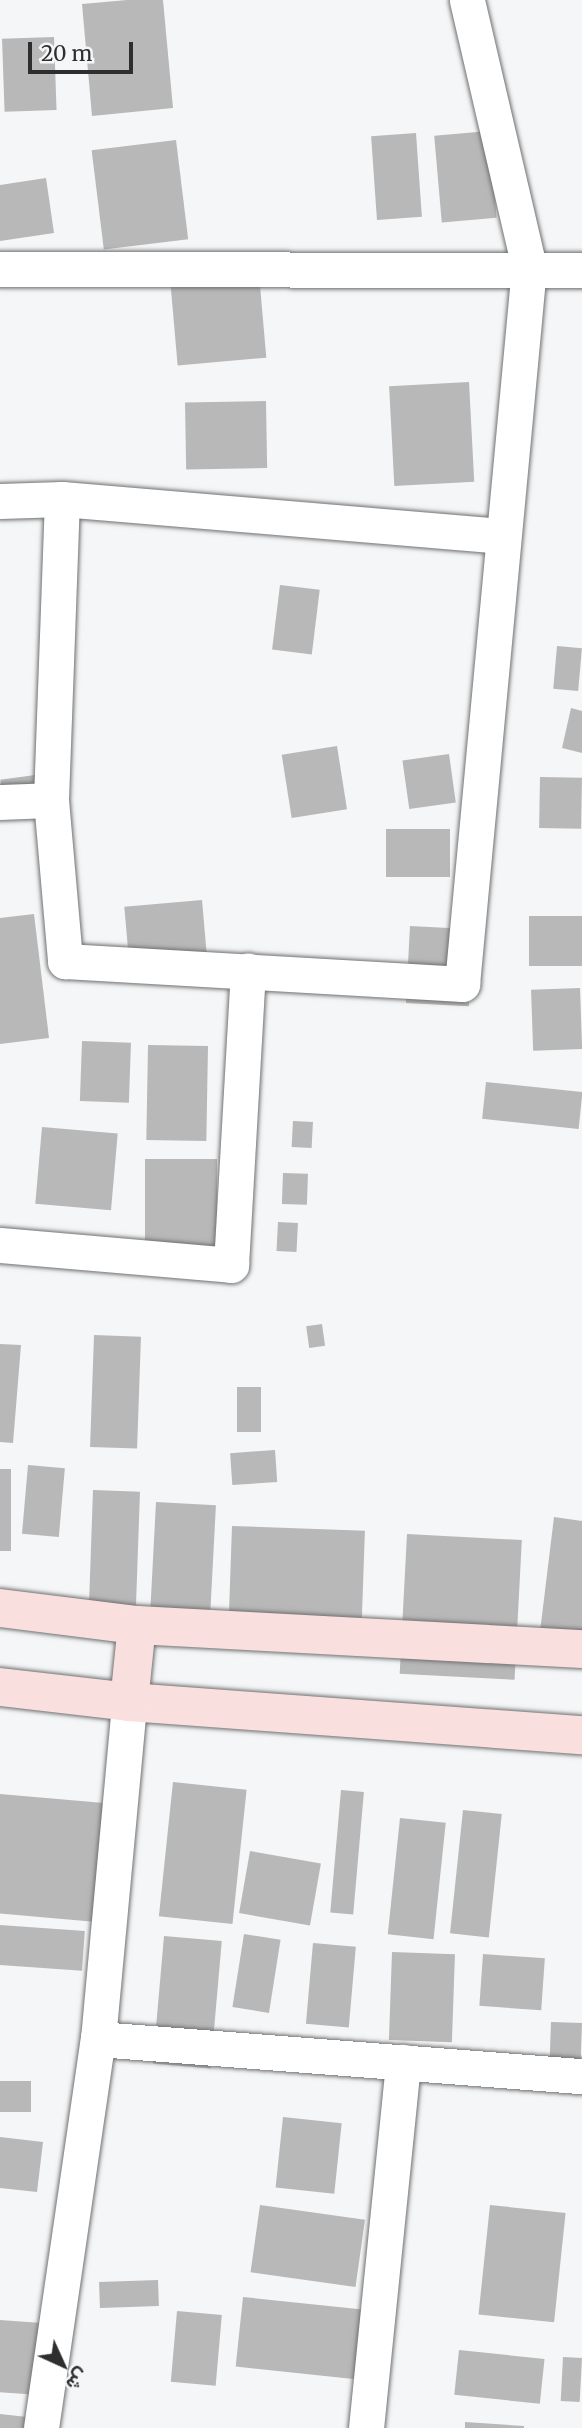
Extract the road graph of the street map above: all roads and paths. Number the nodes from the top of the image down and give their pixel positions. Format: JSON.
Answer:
{"nodes":[{"id":1,"x":467,"y":0,"type":"edge"},
{"id":2,"x":529,"y":267,"type":"junction"},
{"id":3,"x":0,"y":269,"type":"edge"},
{"id":4,"x":582,"y":270,"type":"edge"},
{"id":5,"x":62,"y":499,"type":"junction"},
{"id":6,"x":0,"y":501,"type":"edge"},
{"id":7,"x":501,"y":536,"type":"junction"},
{"id":8,"x":51,"y":800,"type":"junction"},
{"id":9,"x":0,"y":802,"type":"edge"},
{"id":10,"x":248,"y":970,"type":"junction"},
{"id":11,"x":0,"y":1245,"type":"edge"},
{"id":12,"x":0,"y":1608,"type":"edge"},
{"id":13,"x":136,"y":1625,"type":"junction"},
{"id":14,"x":582,"y":1648,"type":"edge"},
{"id":15,"x":0,"y":1687,"type":"edge"},
{"id":16,"x":129,"y":1702,"type":"junction"},
{"id":17,"x":582,"y":1735,"type":"edge"},
{"id":18,"x":98,"y":2039,"type":"junction"},
{"id":19,"x":403,"y":2063,"type":"junction"},
{"id":20,"x":582,"y":2076,"type":"edge"},
{"id":21,"x":41,"y":2428,"type":"edge"},
{"id":22,"x":366,"y":2428,"type":"edge"}],
"edges":[{"from":1,"to":2,"type":"street"},
{"from":2,"to":3,"type":"street"},
{"from":2,"to":4,"type":"street"},
{"from":2,"to":7,"type":"street"},
{"from":5,"to":6,"type":"street"},
{"from":5,"to":7,"type":"street"},
{"from":5,"to":8,"type":"street"},
{"from":7,"to":10,"type":"street"},
{"from":8,"to":9,"type":"street"},
{"from":8,"to":10,"type":"street"},
{"from":10,"to":11,"type":"street"},
{"from":12,"to":13,"type":"street"},
{"from":13,"to":14,"type":"street"},
{"from":13,"to":16,"type":"street"},
{"from":15,"to":16,"type":"street"},
{"from":16,"to":17,"type":"street"},
{"from":16,"to":18,"type":"street"},
{"from":18,"to":19,"type":"street"},
{"from":18,"to":21,"type":"street"},
{"from":19,"to":20,"type":"street"},
{"from":19,"to":22,"type":"street"}]}
